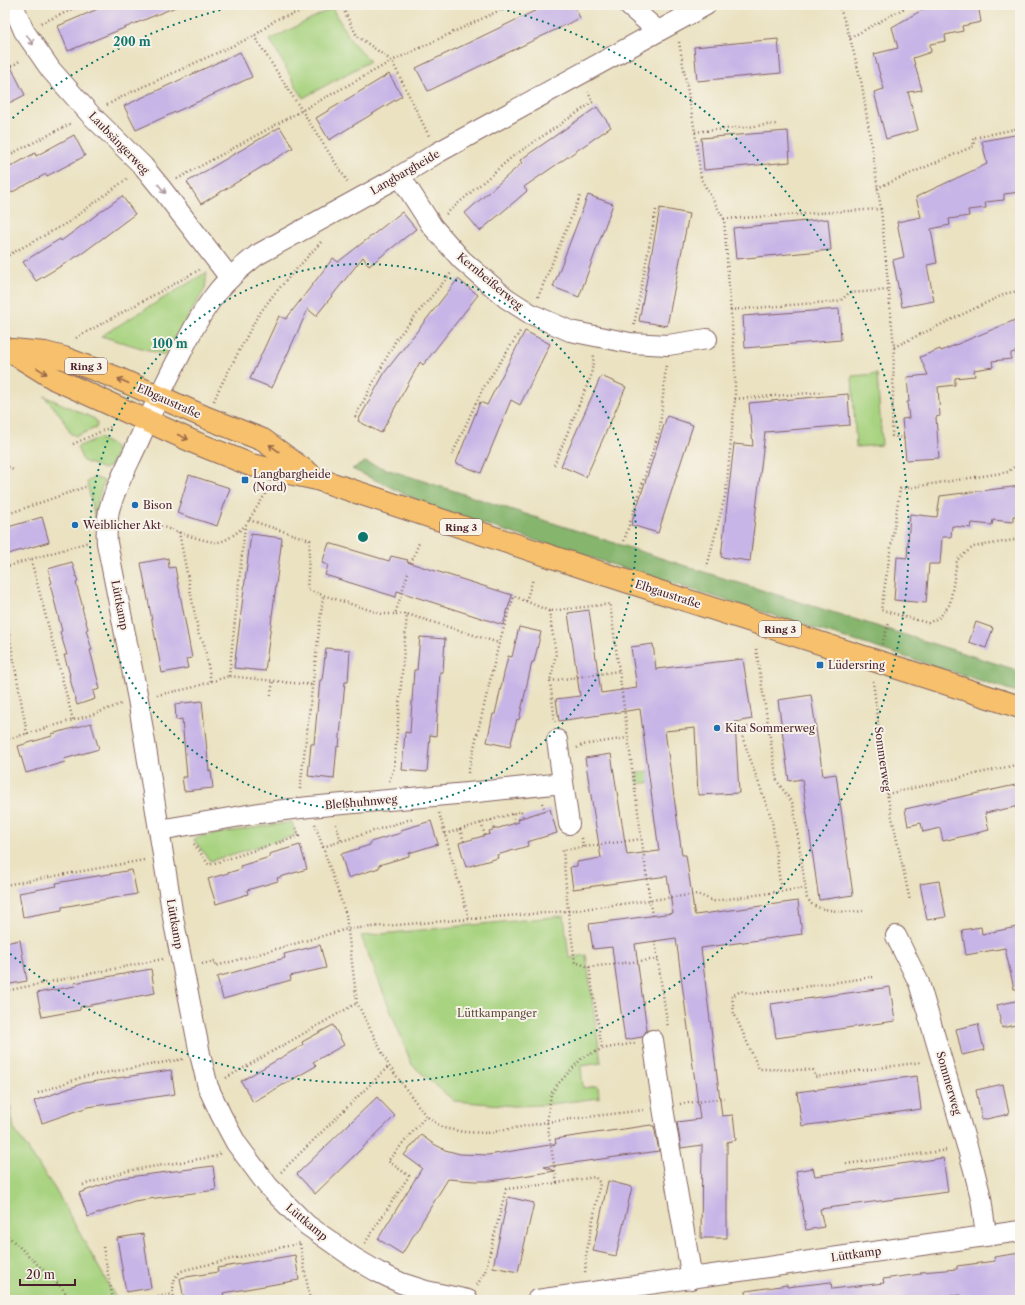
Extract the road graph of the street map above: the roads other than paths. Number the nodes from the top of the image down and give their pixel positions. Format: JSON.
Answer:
{"nodes":[{"id":1,"x":13,"y":5,"type":"edge"},
{"id":2,"x":628,"y":5,"type":"edge"},
{"id":3,"x":706,"y":5,"type":"edge"},
{"id":4,"x":658,"y":31,"type":"junction"},
{"id":5,"x":400,"y":176,"type":"junction"},
{"id":6,"x":230,"y":278,"type":"junction"},
{"id":7,"x":707,"y":339,"type":"dead end"},
{"id":8,"x":7,"y":349,"type":"edge"},
{"id":9,"x":158,"y":396,"type":"junction"},
{"id":10,"x":147,"y":421,"type":"junction"},
{"id":11,"x":317,"y":479,"type":"junction"},
{"id":12,"x":1020,"y":707,"type":"edge"},
{"id":13,"x":558,"y":746,"type":"road end"},
{"id":14,"x":563,"y":783,"type":"junction"},
{"id":15,"x":569,"y":824,"type":"dead end"},
{"id":16,"x":159,"y":830,"type":"junction"},
{"id":17,"x":896,"y":936,"type":"dead end"},
{"id":18,"x":653,"y":1040,"type":"road end"},
{"id":19,"x":1020,"y":1231,"type":"edge"},
{"id":20,"x":986,"y":1235,"type":"junction"},
{"id":21,"x":692,"y":1279,"type":"junction"},
{"id":22,"x":471,"y":1295,"type":"edge"},
{"id":23,"x":562,"y":1298,"type":"edge"},
{"id":24,"x":536,"y":1300,"type":"edge"}],
"edges":[{"from":1,"to":6,"type":"street","name":"Laubsängerweg","one_way":true},
{"from":2,"to":4,"type":"street"},
{"from":3,"to":4,"type":"street","name":"Langbargheide"},
{"from":4,"to":5,"type":"street","name":"Langbargheide"},
{"from":5,"to":6,"type":"street","name":"Langbargheide"},
{"from":5,"to":7,"type":"street","name":"Kernbeißerweg"},
{"from":6,"to":9,"type":"street","name":"Langbargheide"},
{"from":9,"to":8,"type":"main road","name":"Elbgaustraße","number":"Ring 3","one_way":true},
{"from":8,"to":10,"type":"main road","name":"Elbgaustraße","number":"Ring 3","one_way":true},
{"from":9,"to":10,"type":"street","name":"Lüttkamp"},
{"from":11,"to":9,"type":"main road","name":"Elbgaustraße","number":"Ring 3","one_way":true},
{"from":10,"to":11,"type":"main road","name":"Elbgaustraße","number":"Ring 3","one_way":true},
{"from":10,"to":16,"type":"street","name":"Lüttkamp"},
{"from":11,"to":12,"type":"main road","name":"Elbgaustraße","number":"Ring 3"},
{"from":13,"to":14,"type":"street"},
{"from":14,"to":15,"type":"street"},
{"from":14,"to":16,"type":"street","name":"Bleßhuhnweg"},
{"from":16,"to":22,"type":"street","name":"Lüttkamp"},
{"from":17,"to":20,"type":"street","name":"Sommerweg"},
{"from":18,"to":21,"type":"street"},
{"from":19,"to":20,"type":"street","name":"Lüttkamp"},
{"from":20,"to":21,"type":"street","name":"Lüttkamp"},
{"from":21,"to":23,"type":"street","name":"Lüttkamp"},
{"from":23,"to":24,"type":"street","name":"Lüttkamp"}]}
